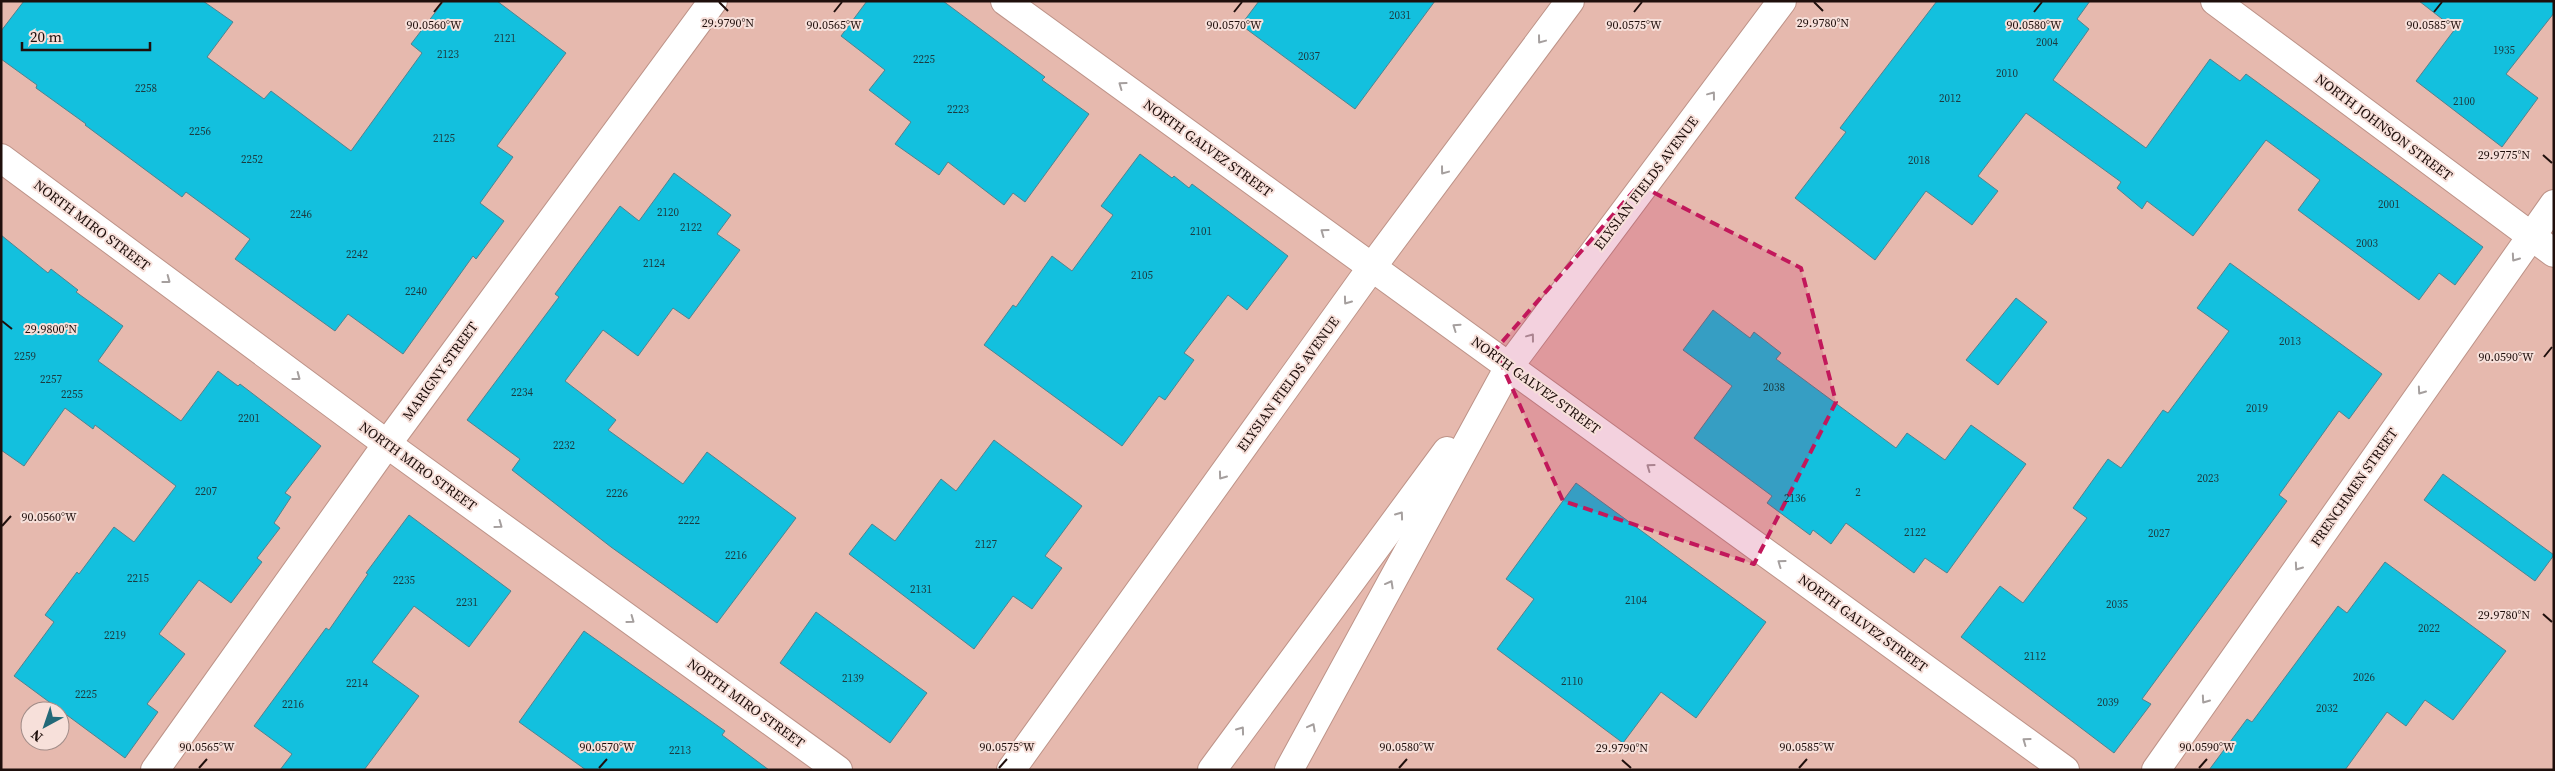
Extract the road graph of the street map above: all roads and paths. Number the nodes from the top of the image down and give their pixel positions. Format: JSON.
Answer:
{"nodes":[{"id":1,"x":713,"y":1,"type":"edge"},
{"id":2,"x":1005,"y":1,"type":"edge"},
{"id":3,"x":1570,"y":1,"type":"edge"},
{"id":4,"x":1782,"y":1,"type":"edge"},
{"id":5,"x":2215,"y":1,"type":"edge"},
{"id":6,"x":1,"y":158,"type":"edge"},
{"id":7,"x":2554,"y":204,"type":"edge"},
{"id":8,"x":2530,"y":236,"type":"junction"},
{"id":9,"x":2554,"y":252,"type":"edge"},
{"id":10,"x":1372,"y":267,"type":"junction"},
{"id":11,"x":1510,"y":365,"type":"junction"},
{"id":12,"x":387,"y":444,"type":"junction"},
{"id":13,"x":155,"y":770,"type":"edge"},
{"id":14,"x":838,"y":770,"type":"edge"},
{"id":15,"x":1011,"y":770,"type":"edge"},
{"id":16,"x":1212,"y":770,"type":"edge"},
{"id":17,"x":1289,"y":770,"type":"edge"},
{"id":18,"x":2065,"y":770,"type":"edge"},
{"id":19,"x":2156,"y":770,"type":"edge"}],
"edges":[{"from":1,"to":12,"type":"street","name":"MARIGNY STREET"},
{"from":10,"to":2,"type":"street","name":"NORTH GALVEZ STREET","one_way":true},
{"from":3,"to":10,"type":"street","name":"ELYSIAN FIELDS AVENUE","one_way":true},
{"from":11,"to":4,"type":"street","name":"ELYSIAN FIELDS AVENUE","one_way":true},
{"from":5,"to":8,"type":"street","name":"NORTH JOHNSON STREET"},
{"from":6,"to":12,"type":"street","name":"NORTH MIRO STREET","one_way":true},
{"from":7,"to":8,"type":"street","name":"FRENCHMEN STREET"},
{"from":8,"to":9,"type":"street","name":"NORTH JOHNSON STREET"},
{"from":8,"to":19,"type":"street","name":"FRENCHMEN STREET","one_way":true},
{"from":11,"to":10,"type":"street","name":"NORTH GALVEZ STREET","one_way":true},
{"from":10,"to":15,"type":"street","name":"ELYSIAN FIELDS AVENUE","one_way":true},
{"from":16,"to":11,"type":"street","name":"ELYSIAN FIELDS AVENUE","one_way":true},
{"from":17,"to":11,"type":"street","name":"ELYSIAN FIELDS AVENUE","one_way":true},
{"from":18,"to":11,"type":"street","name":"NORTH GALVEZ STREET","one_way":true},
{"from":12,"to":13,"type":"street","name":"MARIGNY STREET"},
{"from":12,"to":14,"type":"street","name":"NORTH MIRO STREET","one_way":true}]}
